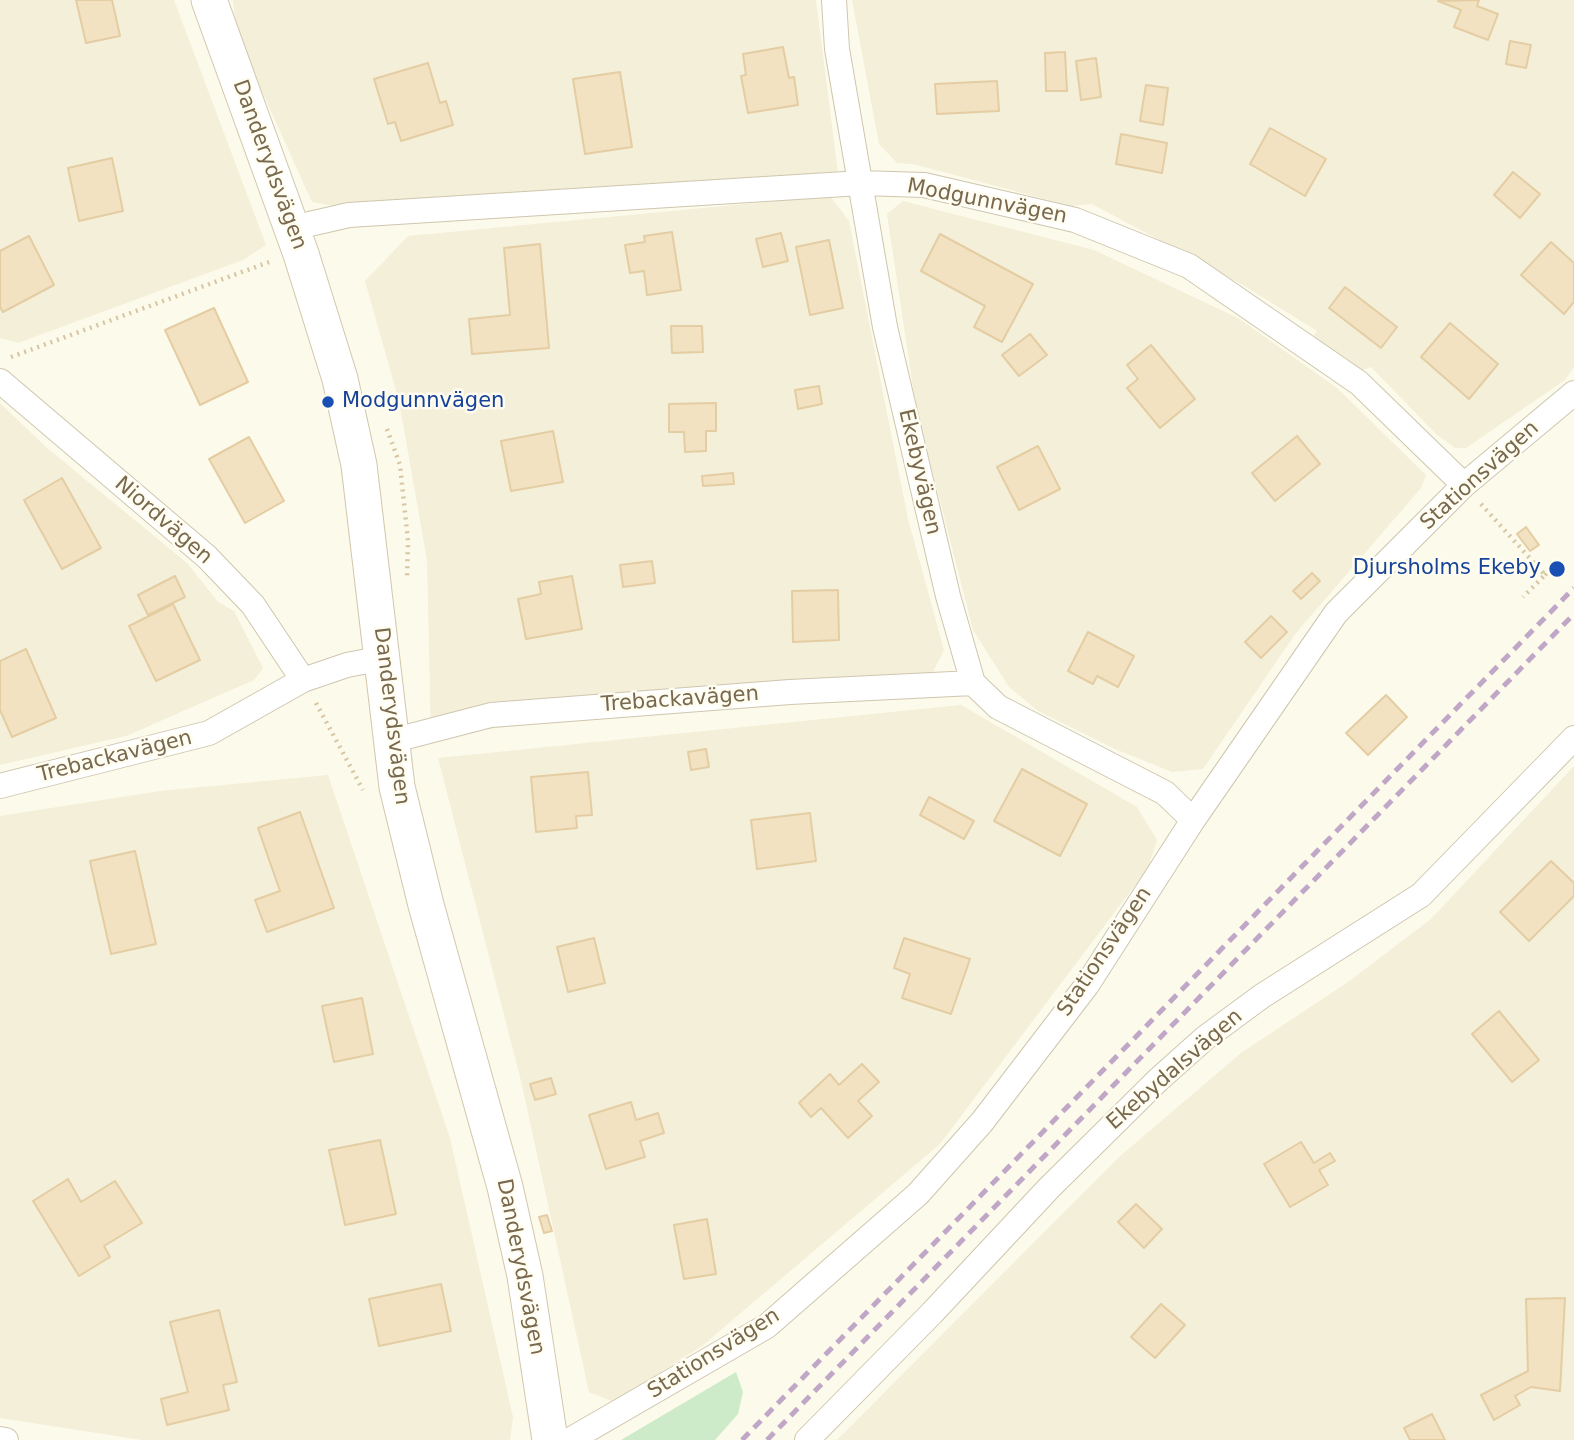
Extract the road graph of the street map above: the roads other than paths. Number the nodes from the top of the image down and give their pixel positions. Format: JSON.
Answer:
{"nodes":[{"id":1,"x":209,"y":0,"type":"edge"},
{"id":2,"x":834,"y":0,"type":"edge"},
{"id":3,"x":861,"y":183,"type":"junction"},
{"id":4,"x":292,"y":228,"type":"junction"},
{"id":5,"x":0,"y":381,"type":"edge"},
{"id":6,"x":1574,"y":393,"type":"edge"},
{"id":7,"x":1470,"y":492,"type":"junction"},
{"id":8,"x":383,"y":658,"type":"junction"},
{"id":9,"x":303,"y":680,"type":"junction"},
{"id":10,"x":973,"y":683,"type":"junction"},
{"id":11,"x":1574,"y":738,"type":"edge"},
{"id":12,"x":391,"y":741,"type":"junction"},
{"id":13,"x":0,"y":786,"type":"edge"},
{"id":14,"x":1193,"y":820,"type":"junction"},
{"id":15,"x":0,"y":1438,"type":"edge"},
{"id":16,"x":6,"y":1440,"type":"edge"},
{"id":17,"x":550,"y":1440,"type":"edge"},
{"id":18,"x":570,"y":1440,"type":"edge"},
{"id":19,"x":807,"y":1440,"type":"edge"}],
"edges":[{"from":1,"to":4,"type":"street","name":"Danderydsvägen"},
{"from":2,"to":3,"type":"street","name":"Ekebyvägen"},
{"from":3,"to":4,"type":"street","name":"Modgunnvägen"},
{"from":3,"to":7,"type":"street","name":"Modgunnvägen"},
{"from":3,"to":10,"type":"street","name":"Ekebyvägen"},
{"from":4,"to":8,"type":"street","name":"Danderydsvägen"},
{"from":5,"to":9,"type":"street","name":"Niordvägen"},
{"from":6,"to":7,"type":"street","name":"Stationsvägen"},
{"from":7,"to":14,"type":"street","name":"Stationsvägen"},
{"from":8,"to":9,"type":"street","name":"Trebackavägen"},
{"from":8,"to":12,"type":"street","name":"Danderydsvägen"},
{"from":9,"to":13,"type":"street","name":"Trebackavägen"},
{"from":10,"to":12,"type":"street","name":"Trebackavägen"},
{"from":10,"to":14,"type":"street"},
{"from":11,"to":19,"type":"street","name":"Ekebydalsvägen"},
{"from":12,"to":17,"type":"street","name":"Danderydsvägen"},
{"from":14,"to":18,"type":"street","name":"Stationsvägen"},
{"from":15,"to":16,"type":"street"}]}
